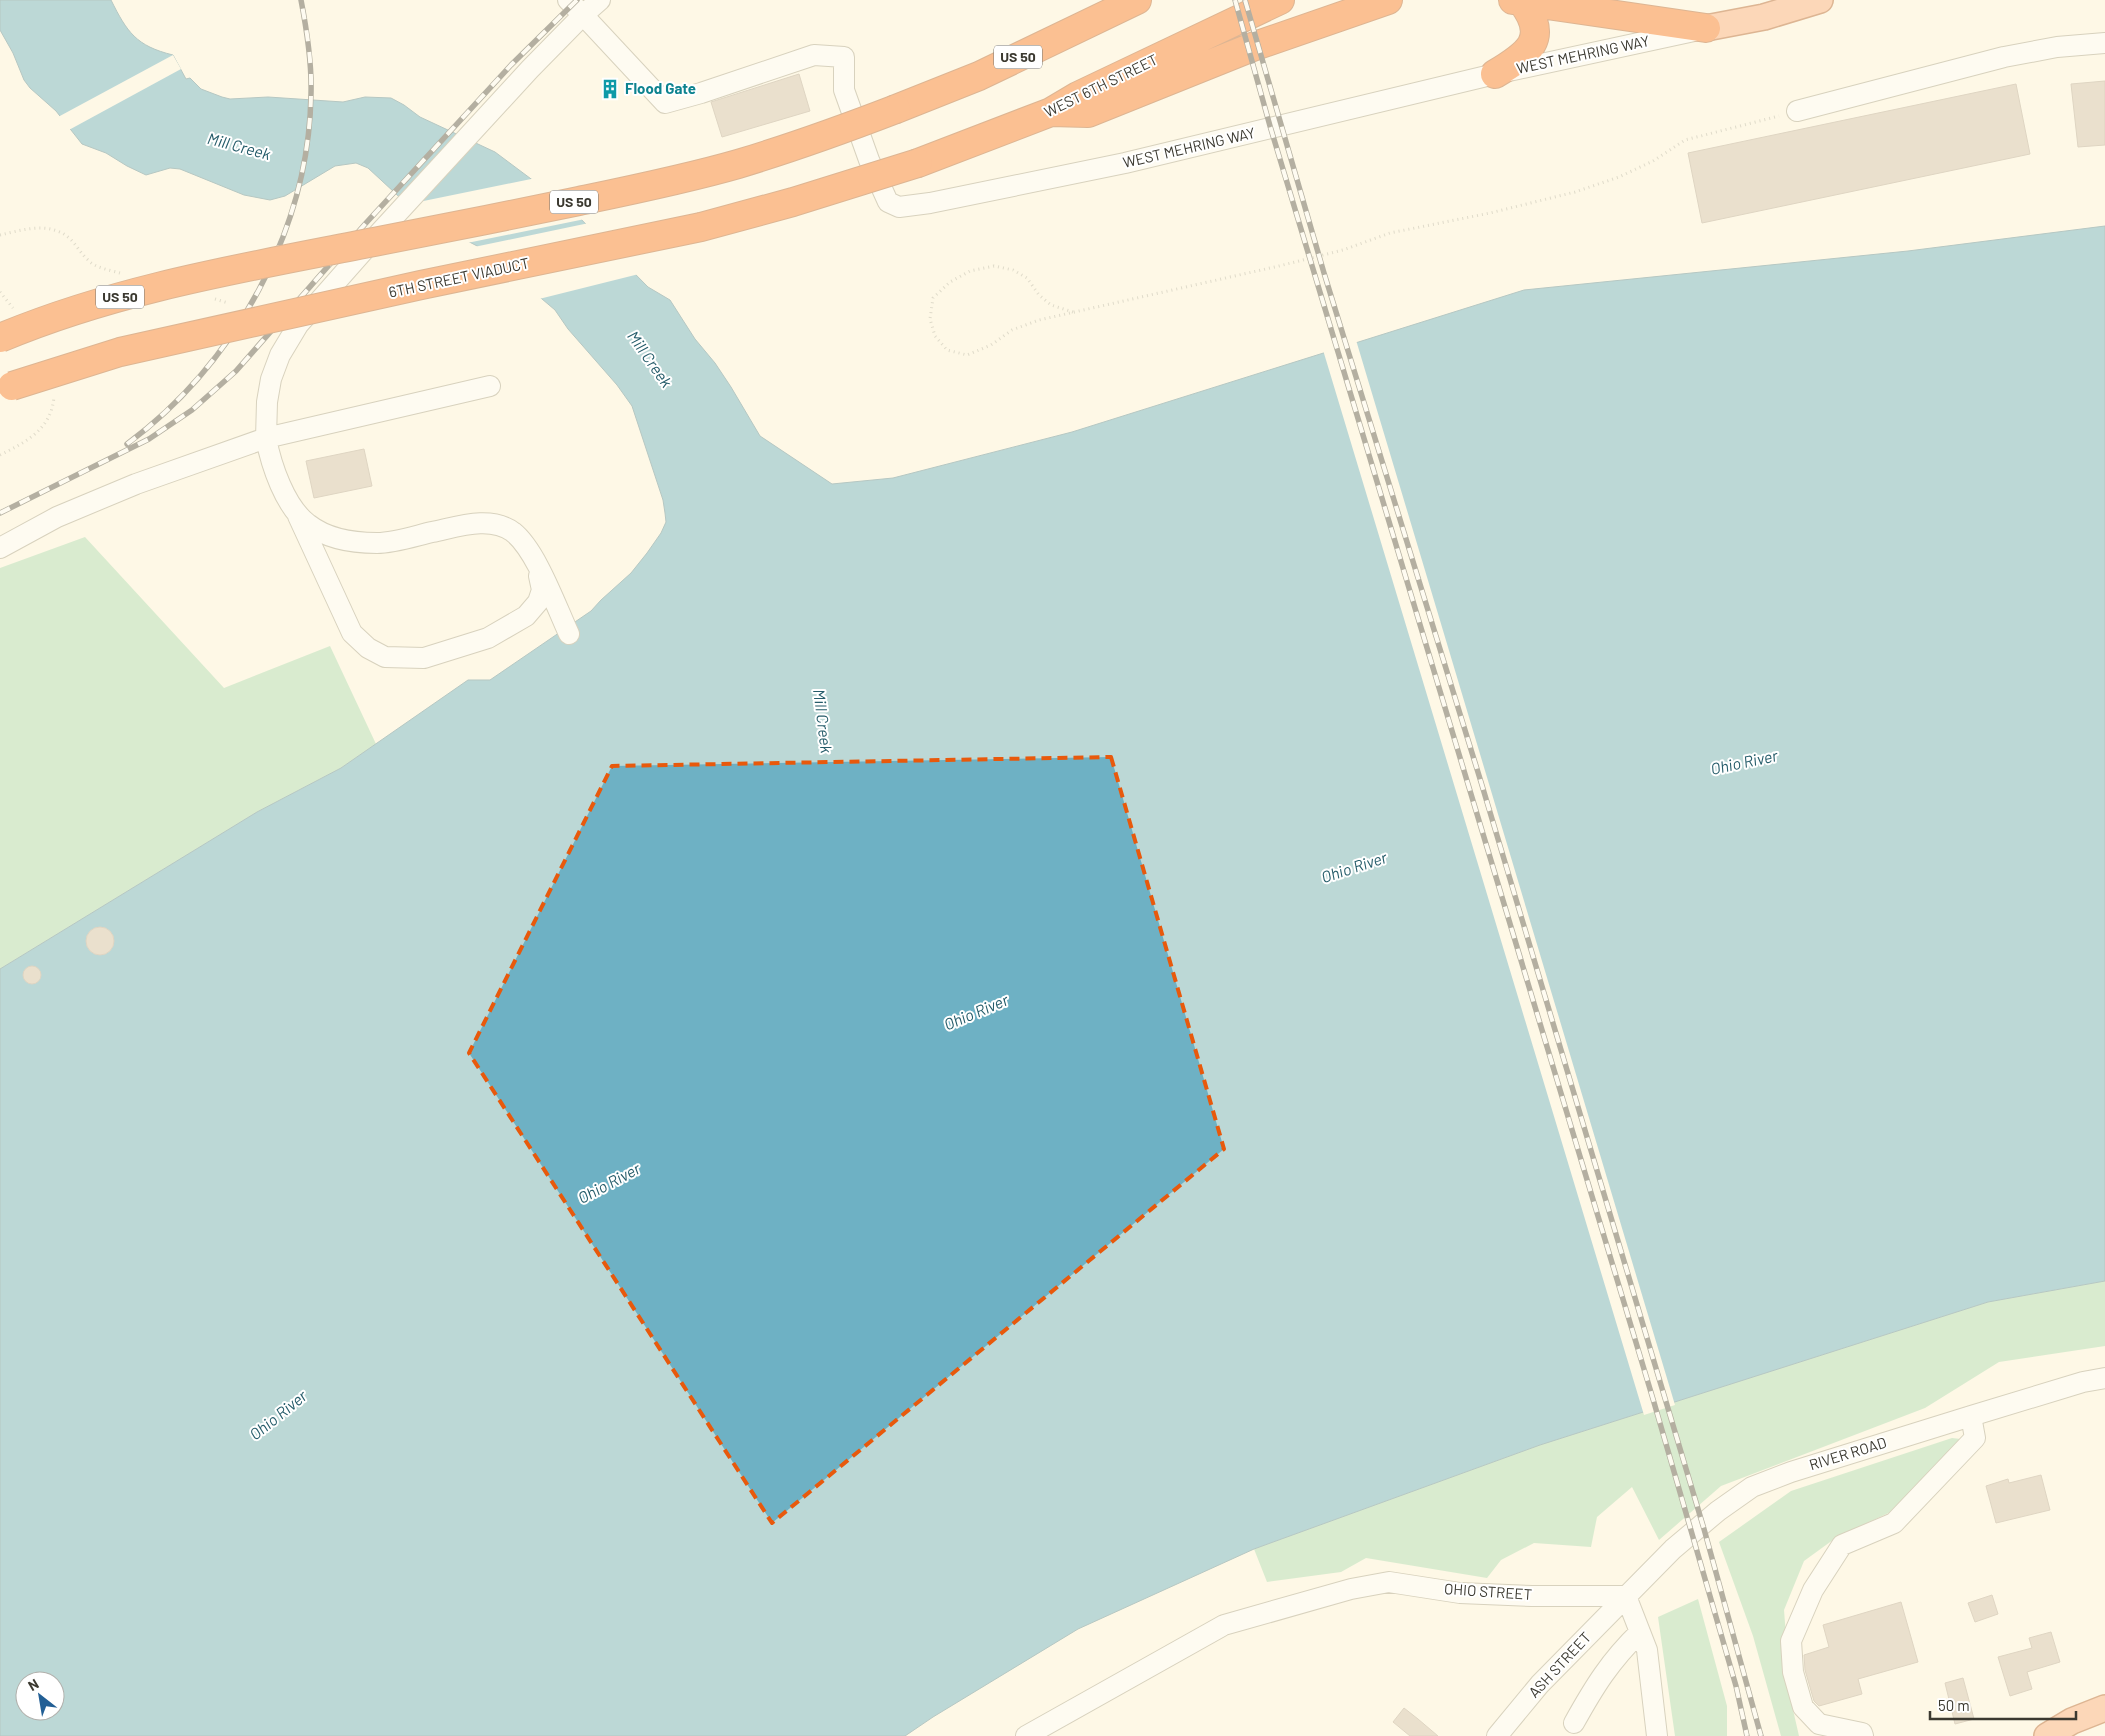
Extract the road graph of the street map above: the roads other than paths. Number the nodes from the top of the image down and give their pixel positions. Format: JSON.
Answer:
{"nodes":[{"id":1,"x":568,"y":0,"type":"edge"},
{"id":2,"x":600,"y":0,"type":"edge"},
{"id":3,"x":1137,"y":0,"type":"edge"},
{"id":4,"x":1280,"y":0,"type":"edge"},
{"id":5,"x":1388,"y":0,"type":"edge"},
{"id":6,"x":1614,"y":0,"type":"edge"},
{"id":7,"x":1820,"y":0,"type":"edge"},
{"id":8,"x":1518,"y":1,"type":"edge"},
{"id":9,"x":583,"y":15,"type":"junction"},
{"id":10,"x":1651,"y":20,"type":"junction"},
{"id":11,"x":1706,"y":28,"type":"junction"},
{"id":12,"x":2105,"y":43,"type":"edge"},
{"id":13,"x":1495,"y":74,"type":"junction"},
{"id":14,"x":1797,"y":111,"type":"road end"},
{"id":15,"x":1051,"y":112,"type":"junction"},
{"id":16,"x":918,"y":163,"type":"joint"},
{"id":17,"x":0,"y":338,"type":"edge"},
{"id":18,"x":490,"y":386,"type":"dead end"},
{"id":19,"x":0,"y":390,"type":"edge"},
{"id":20,"x":266,"y":438,"type":"junction"},
{"id":21,"x":295,"y":511,"type":"junction"},
{"id":22,"x":0,"y":548,"type":"edge"},
{"id":23,"x":537,"y":566,"type":"junction"},
{"id":24,"x":570,"y":634,"type":"dead end"},
{"id":25,"x":2105,"y":1378,"type":"edge"},
{"id":26,"x":1971,"y":1416,"type":"junction"},
{"id":27,"x":1626,"y":1596,"type":"junction"},
{"id":28,"x":1640,"y":1632,"type":"junction"},
{"id":29,"x":2105,"y":1708,"type":"edge"},
{"id":30,"x":1574,"y":1723,"type":"dead end"},
{"id":31,"x":1026,"y":1736,"type":"edge"},
{"id":32,"x":1497,"y":1736,"type":"edge"},
{"id":33,"x":1657,"y":1736,"type":"edge"},
{"id":34,"x":1863,"y":1736,"type":"edge"},
{"id":35,"x":2047,"y":1736,"type":"edge"}],
"edges":[{"from":1,"to":9,"type":"street"},
{"from":2,"to":9,"type":"street"},
{"from":3,"to":17,"type":"highway","number":"US 50","bridge":true},
{"from":4,"to":15,"type":"highway","name":"WEST 6TH STREET"},
{"from":5,"to":15,"type":"highway"},
{"from":6,"to":10,"type":"street"},
{"from":7,"to":11,"type":"main road","name":"WEST MEHRING WAY"},
{"from":8,"to":10,"type":"highway"},
{"from":8,"to":13,"type":"highway"},
{"from":9,"to":13,"type":"street","name":"WEST MEHRING WAY"},
{"from":9,"to":20,"type":"street"},
{"from":10,"to":11,"type":"highway"},
{"from":11,"to":13,"type":"street","name":"WEST MEHRING WAY"},
{"from":12,"to":14,"type":"street"},
{"from":15,"to":16,"type":"highway","name":"WEST 6TH STREET"},
{"from":16,"to":19,"type":"highway","name":"6TH STREET VIADUCT","bridge":true},
{"from":18,"to":20,"type":"street"},
{"from":20,"to":21,"type":"street"},
{"from":20,"to":22,"type":"street"},
{"from":21,"to":23,"type":"street"},
{"from":21,"to":23,"type":"street"},
{"from":23,"to":24,"type":"street"},
{"from":25,"to":26,"type":"street","name":"RIVER ROAD"},
{"from":26,"to":27,"type":"street","name":"RIVER ROAD"},
{"from":26,"to":34,"type":"street"},
{"from":27,"to":28,"type":"street"},
{"from":27,"to":31,"type":"street","name":"OHIO STREET"},
{"from":27,"to":32,"type":"street","name":"ASH STREET"},
{"from":28,"to":30,"type":"street"},
{"from":28,"to":33,"type":"street"},
{"from":29,"to":35,"type":"main road"}]}
